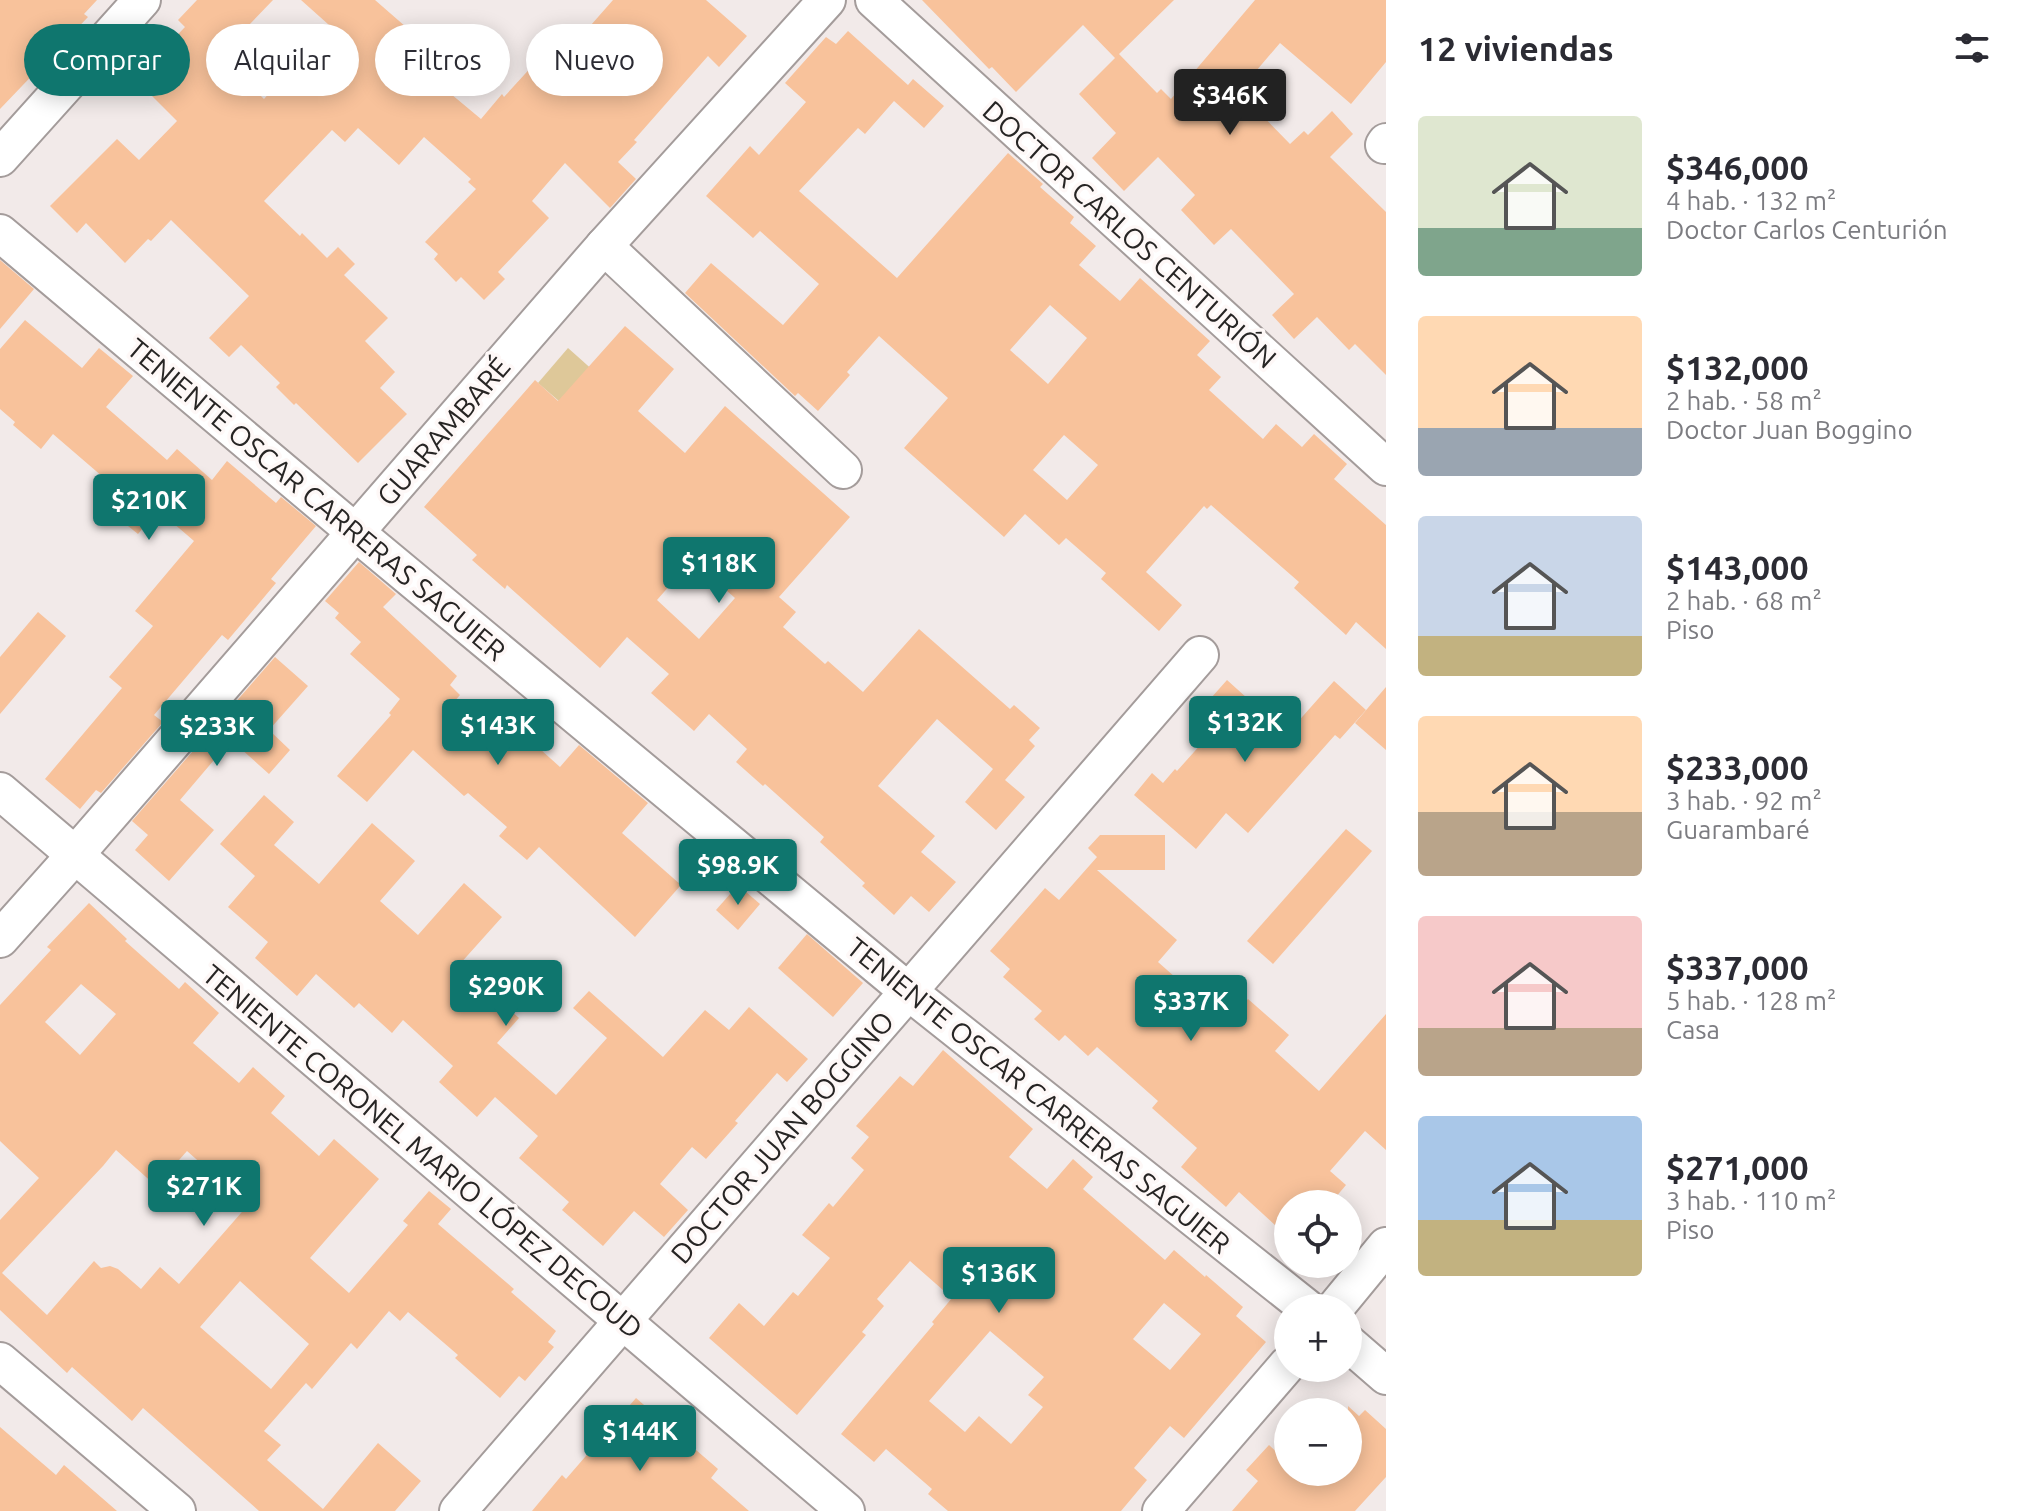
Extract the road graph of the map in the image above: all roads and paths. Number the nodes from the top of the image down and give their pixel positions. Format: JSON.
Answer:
{"nodes":[{"id":1,"x":142,"y":0,"type":"edge"},
{"id":2,"x":827,"y":0,"type":"edge"},
{"id":3,"x":874,"y":0,"type":"edge"},
{"id":4,"x":0,"y":158,"type":"edge"},
{"id":5,"x":0,"y":233,"type":"edge"},
{"id":6,"x":604,"y":246,"type":"junction"},
{"id":7,"x":1386,"y":467,"type":"edge"},
{"id":8,"x":843,"y":470,"type":"dead end"},
{"id":9,"x":355,"y":532,"type":"junction"},
{"id":10,"x":1200,"y":655,"type":"dead end"},
{"id":11,"x":0,"y":791,"type":"edge"},
{"id":12,"x":75,"y":855,"type":"junction"},
{"id":13,"x":0,"y":939,"type":"edge"},
{"id":14,"x":909,"y":992,"type":"junction"},
{"id":15,"x":1386,"y":1246,"type":"edge"},
{"id":16,"x":1289,"y":1294,"type":"edge"},
{"id":17,"x":1347,"y":1294,"type":"edge"},
{"id":18,"x":623,"y":1320,"type":"junction"},
{"id":19,"x":1362,"y":1355,"type":"edge"},
{"id":20,"x":0,"y":1361,"type":"edge"},
{"id":21,"x":1386,"y":1376,"type":"edge"},
{"id":22,"x":1274,"y":1380,"type":"edge"},
{"id":23,"x":177,"y":1511,"type":"edge"},
{"id":24,"x":458,"y":1511,"type":"edge"},
{"id":25,"x":846,"y":1511,"type":"edge"},
{"id":26,"x":1161,"y":1511,"type":"edge"}],
"edges":[{"from":1,"to":4,"type":"street"},
{"from":2,"to":6,"type":"street","name":"GUARAMBARÉ"},
{"from":3,"to":7,"type":"street","name":"DOCTOR CARLOS CENTURIÓN"},
{"from":5,"to":9,"type":"street","name":"TENIENTE OSCAR CARRERAS SAGUIER"},
{"from":6,"to":8,"type":"street"},
{"from":6,"to":9,"type":"street","name":"GUARAMBARÉ"},
{"from":9,"to":12,"type":"street","name":"GUARAMBARÉ"},
{"from":9,"to":14,"type":"street","name":"TENIENTE OSCAR CARRERAS SAGUIER"},
{"from":10,"to":14,"type":"street","name":"DOCTOR JUAN BOGGINO"},
{"from":11,"to":12,"type":"street","name":"TENIENTE CORONEL MARIO LÓPEZ DECOUD"},
{"from":12,"to":13,"type":"street","name":"GUARAMBARÉ"},
{"from":12,"to":18,"type":"street","name":"TENIENTE CORONEL MARIO LÓPEZ DECOUD"},
{"from":14,"to":16,"type":"street","name":"TENIENTE OSCAR CARRERAS SAGUIER"},
{"from":14,"to":18,"type":"street","name":"DOCTOR JUAN BOGGINO"},
{"from":15,"to":17,"type":"street"},
{"from":18,"to":24,"type":"street","name":"DOCTOR JUAN BOGGINO"},
{"from":18,"to":25,"type":"street","name":"TENIENTE CORONEL MARIO LÓPEZ DECOUD"},
{"from":19,"to":21,"type":"street"},
{"from":20,"to":23,"type":"street"},
{"from":22,"to":26,"type":"street"}]}
